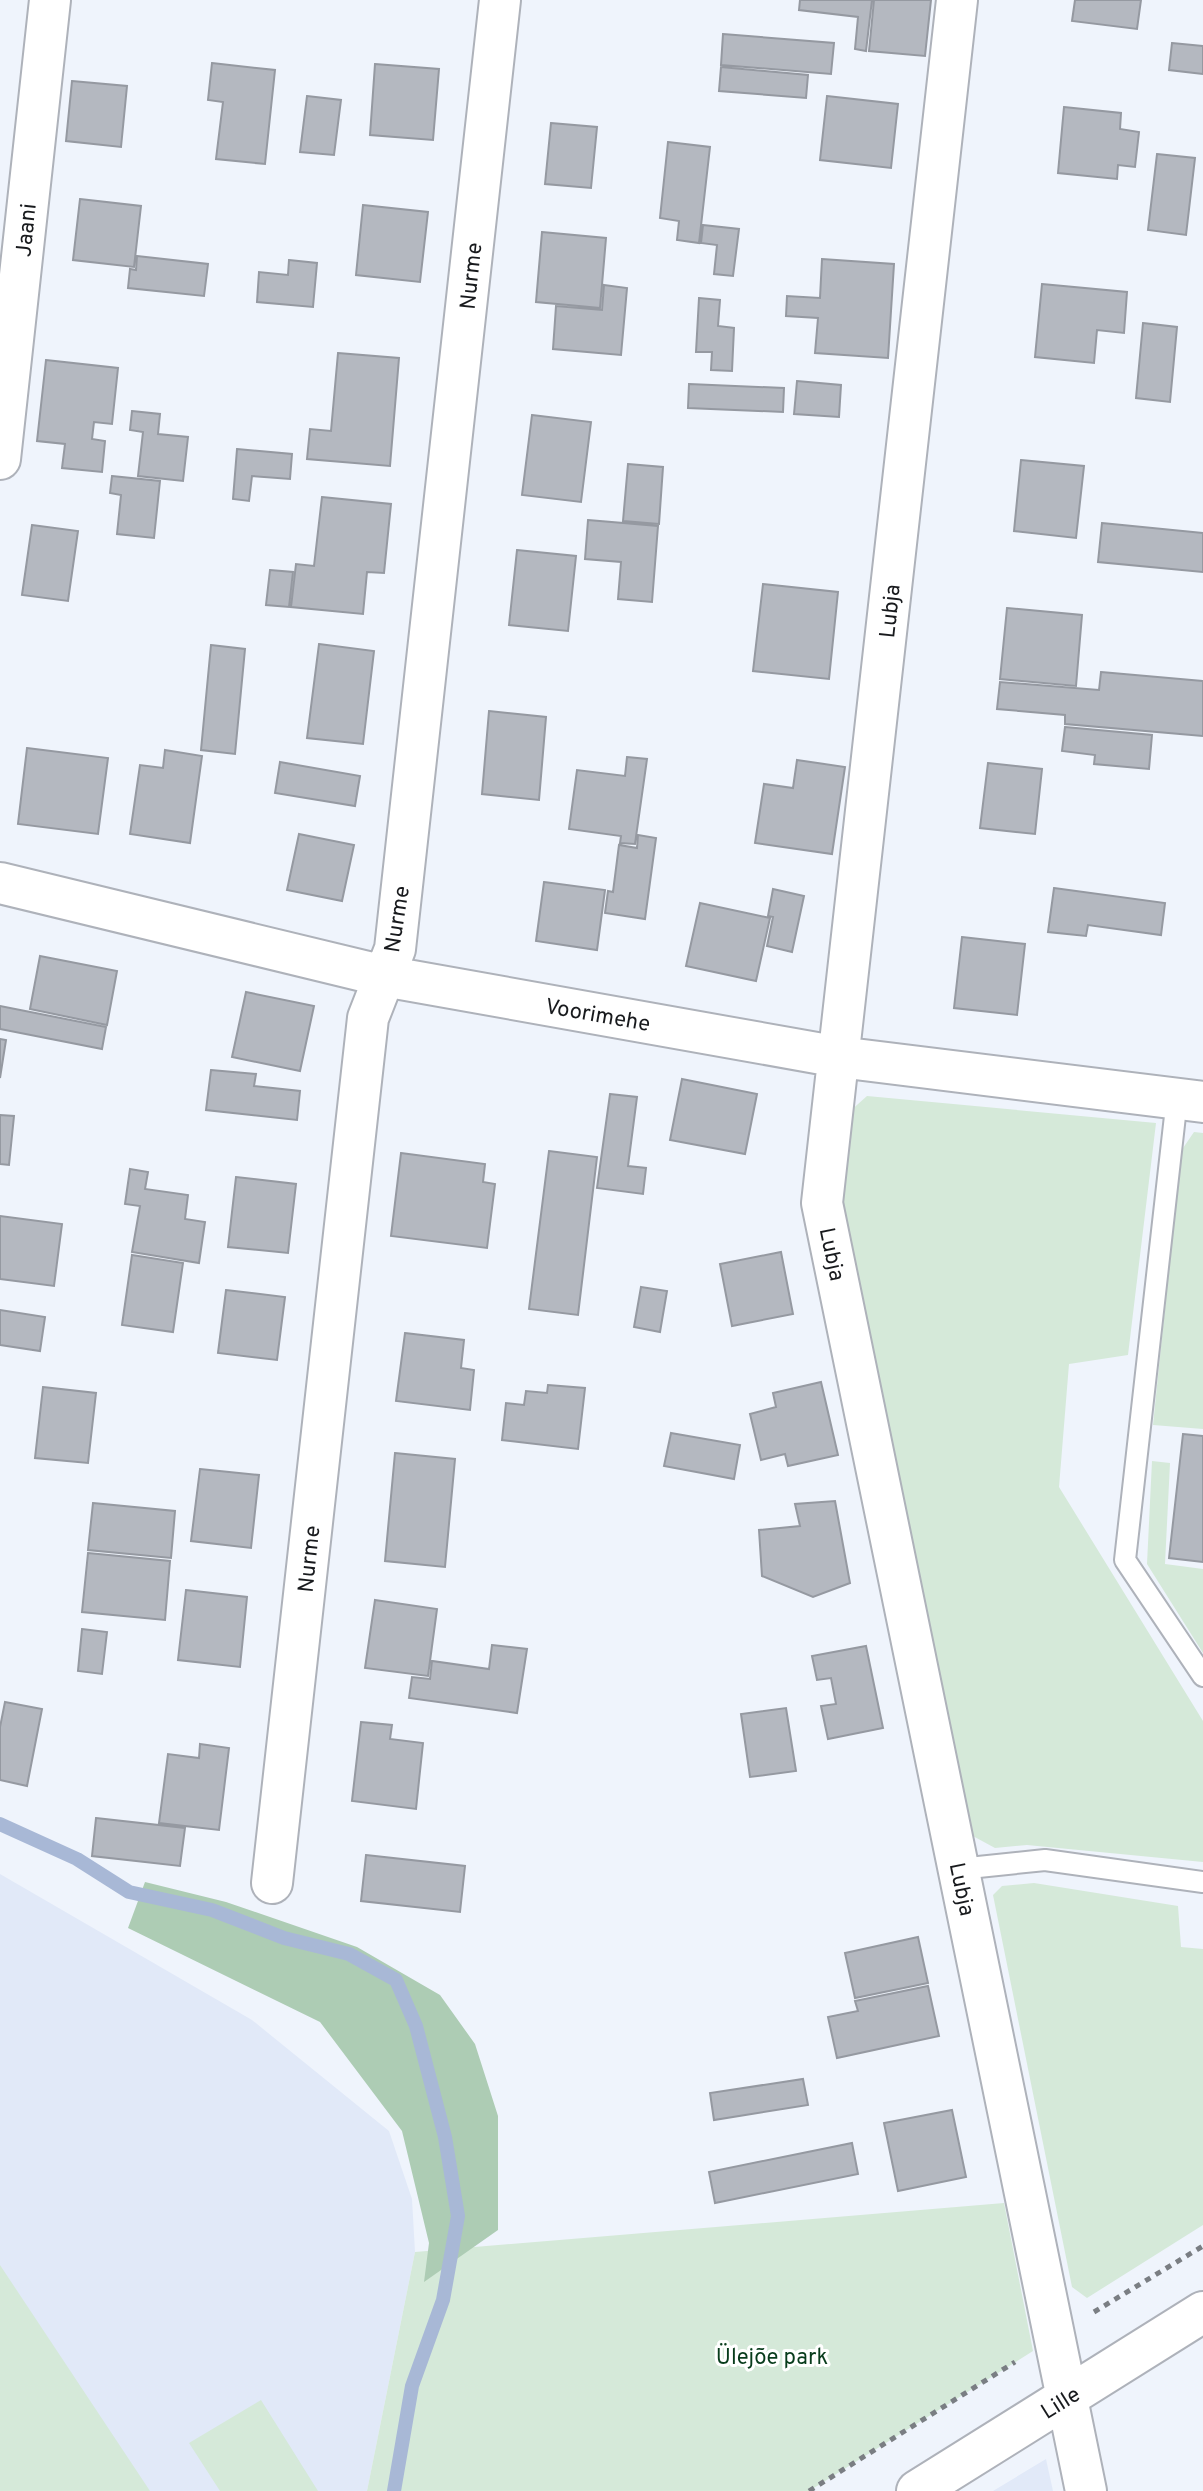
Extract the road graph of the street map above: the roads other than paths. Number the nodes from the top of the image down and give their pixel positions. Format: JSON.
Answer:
{"nodes":[{"id":1,"x":50,"y":0,"type":"edge"},
{"id":2,"x":500,"y":0,"type":"edge"},
{"id":3,"x":957,"y":0,"type":"edge"},
{"id":4,"x":0,"y":459,"type":"edge"},
{"id":5,"x":0,"y":883,"type":"edge"},
{"id":6,"x":384,"y":976,"type":"junction"},
{"id":7,"x":839,"y":1057,"type":"junction"},
{"id":8,"x":1190,"y":1100,"type":"edge"},
{"id":9,"x":1203,"y":1676,"type":"edge"},
{"id":10,"x":959,"y":1869,"type":"junction"},
{"id":11,"x":1203,"y":1882,"type":"edge"},
{"id":12,"x":272,"y":1883,"type":"dead end"},
{"id":13,"x":1203,"y":2312,"type":"edge"},
{"id":14,"x":1068,"y":2397,"type":"junction"},
{"id":15,"x":917,"y":2491,"type":"edge"},
{"id":16,"x":1086,"y":2491,"type":"edge"}],
"edges":[{"from":1,"to":4,"type":"street","name":"Jaani"},
{"from":2,"to":6,"type":"street","name":"Nurme"},
{"from":3,"to":7,"type":"street","name":"Lubja"},
{"from":5,"to":6,"type":"street","name":"Voorimehe"},
{"from":6,"to":7,"type":"street","name":"Voorimehe"},
{"from":6,"to":12,"type":"street","name":"Nurme"},
{"from":7,"to":8,"type":"street","name":"Voorimehe"},
{"from":7,"to":10,"type":"street","name":"Lubja"},
{"from":8,"to":9,"type":"lane"},
{"from":10,"to":11,"type":"lane"},
{"from":10,"to":14,"type":"street","name":"Lubja"},
{"from":13,"to":14,"type":"street","name":"Lille"},
{"from":14,"to":15,"type":"street","name":"Lille"},
{"from":14,"to":16,"type":"street","name":"Lubja"}]}
